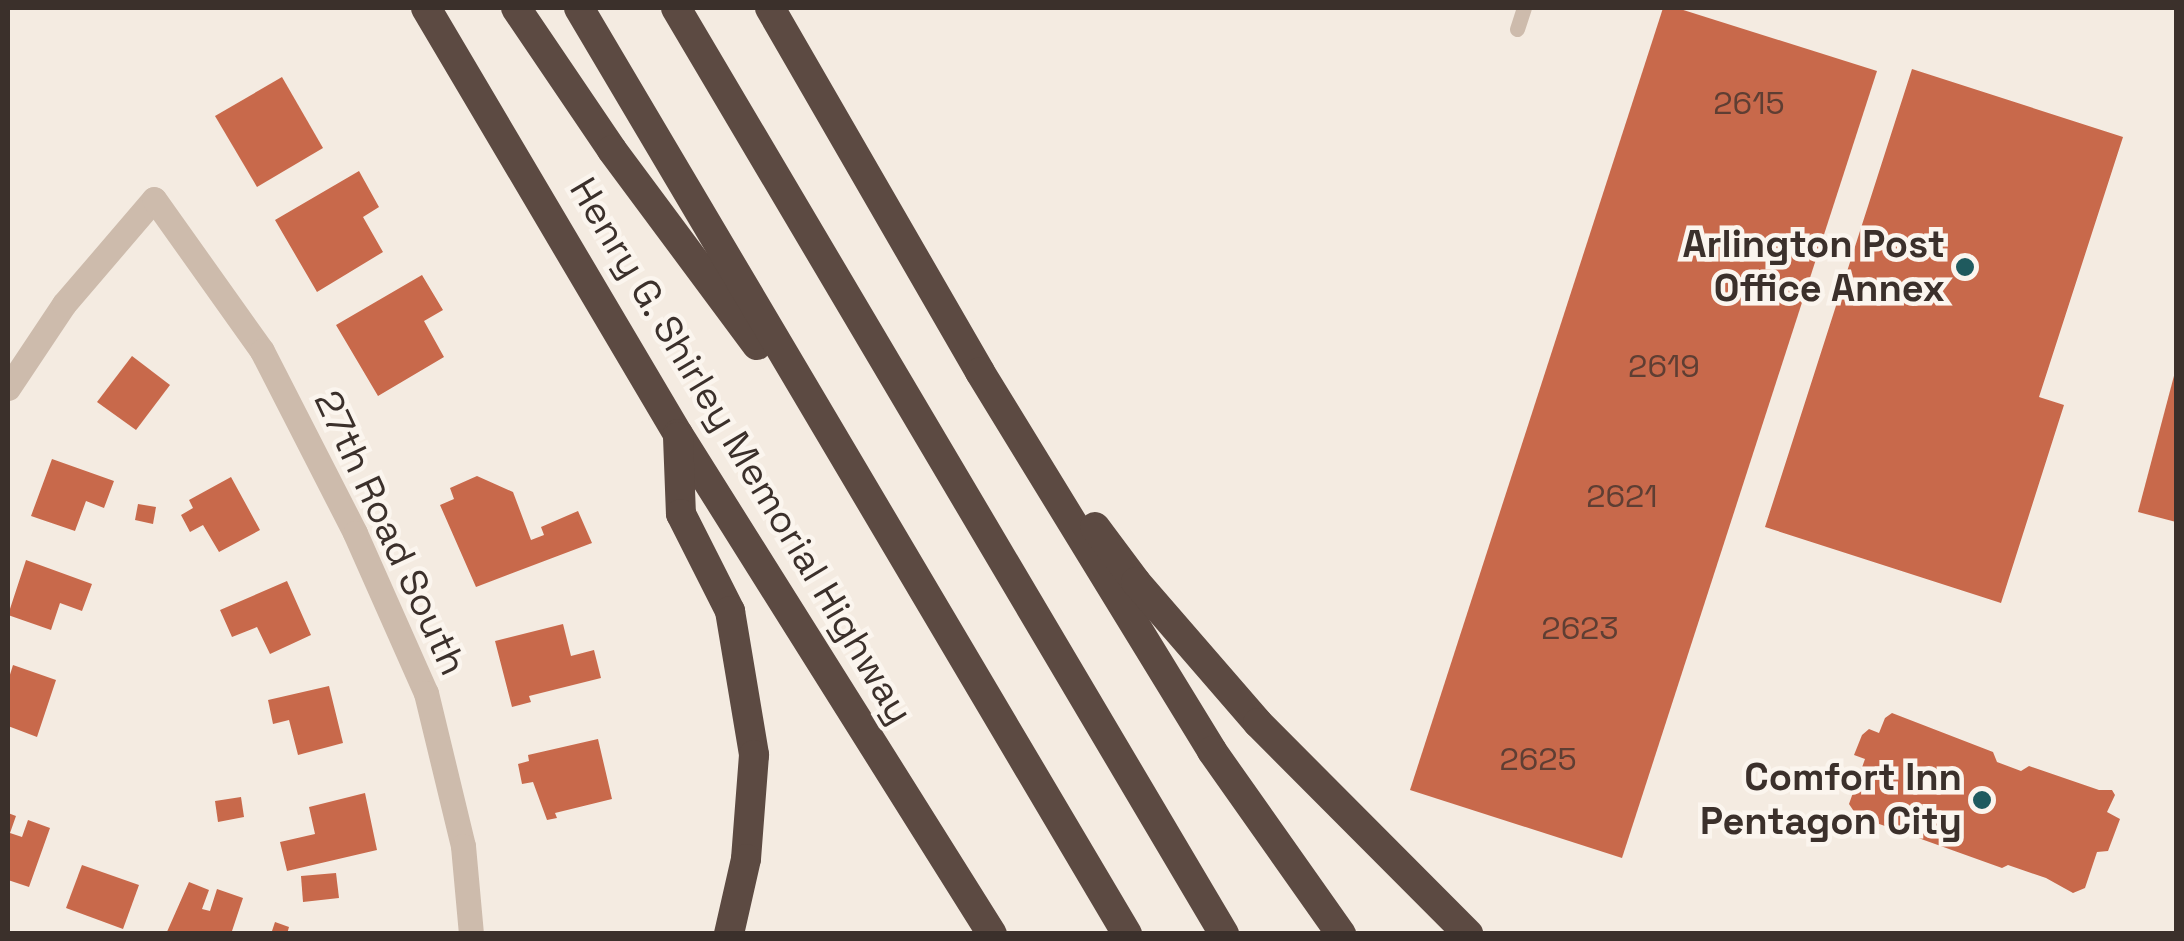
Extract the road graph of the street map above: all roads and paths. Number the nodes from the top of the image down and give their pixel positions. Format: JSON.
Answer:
{"nodes":[{"id":1,"x":426,"y":8,"type":"edge"},
{"id":2,"x":516,"y":8,"type":"edge"},
{"id":3,"x":579,"y":8,"type":"edge"},
{"id":4,"x":676,"y":8,"type":"edge"},
{"id":5,"x":770,"y":8,"type":"edge"},
{"id":6,"x":1524,"y":8,"type":"edge"},
{"id":7,"x":1517,"y":29,"type":"dead end"},
{"id":8,"x":980,"y":372,"type":"junction"},
{"id":9,"x":8,"y":388,"type":"edge"},
{"id":10,"x":678,"y":434,"type":"junction"},
{"id":11,"x":854,"y":476,"type":"junction"},
{"id":12,"x":470,"y":934,"type":"edge"},
{"id":13,"x":728,"y":934,"type":"edge"},
{"id":14,"x":992,"y":934,"type":"edge"},
{"id":15,"x":1127,"y":934,"type":"edge"},
{"id":16,"x":1224,"y":934,"type":"edge"},
{"id":17,"x":1341,"y":934,"type":"edge"},
{"id":18,"x":1468,"y":934,"type":"edge"}],
"edges":[{"from":1,"to":10,"type":"highway","name":"Henry G. Shirley Memorial Highway"},
{"from":2,"to":11,"type":"highway"},
{"from":3,"to":11,"type":"highway"},
{"from":4,"to":16,"type":"highway"},
{"from":5,"to":8,"type":"highway"},
{"from":6,"to":7,"type":"lane"},
{"from":8,"to":17,"type":"highway"},
{"from":8,"to":18,"type":"highway"},
{"from":9,"to":12,"type":"street","name":"27th Road South"},
{"from":10,"to":13,"type":"highway"},
{"from":10,"to":14,"type":"highway","name":"Henry G. Shirley Memorial Highway"},
{"from":11,"to":15,"type":"highway"}]}
